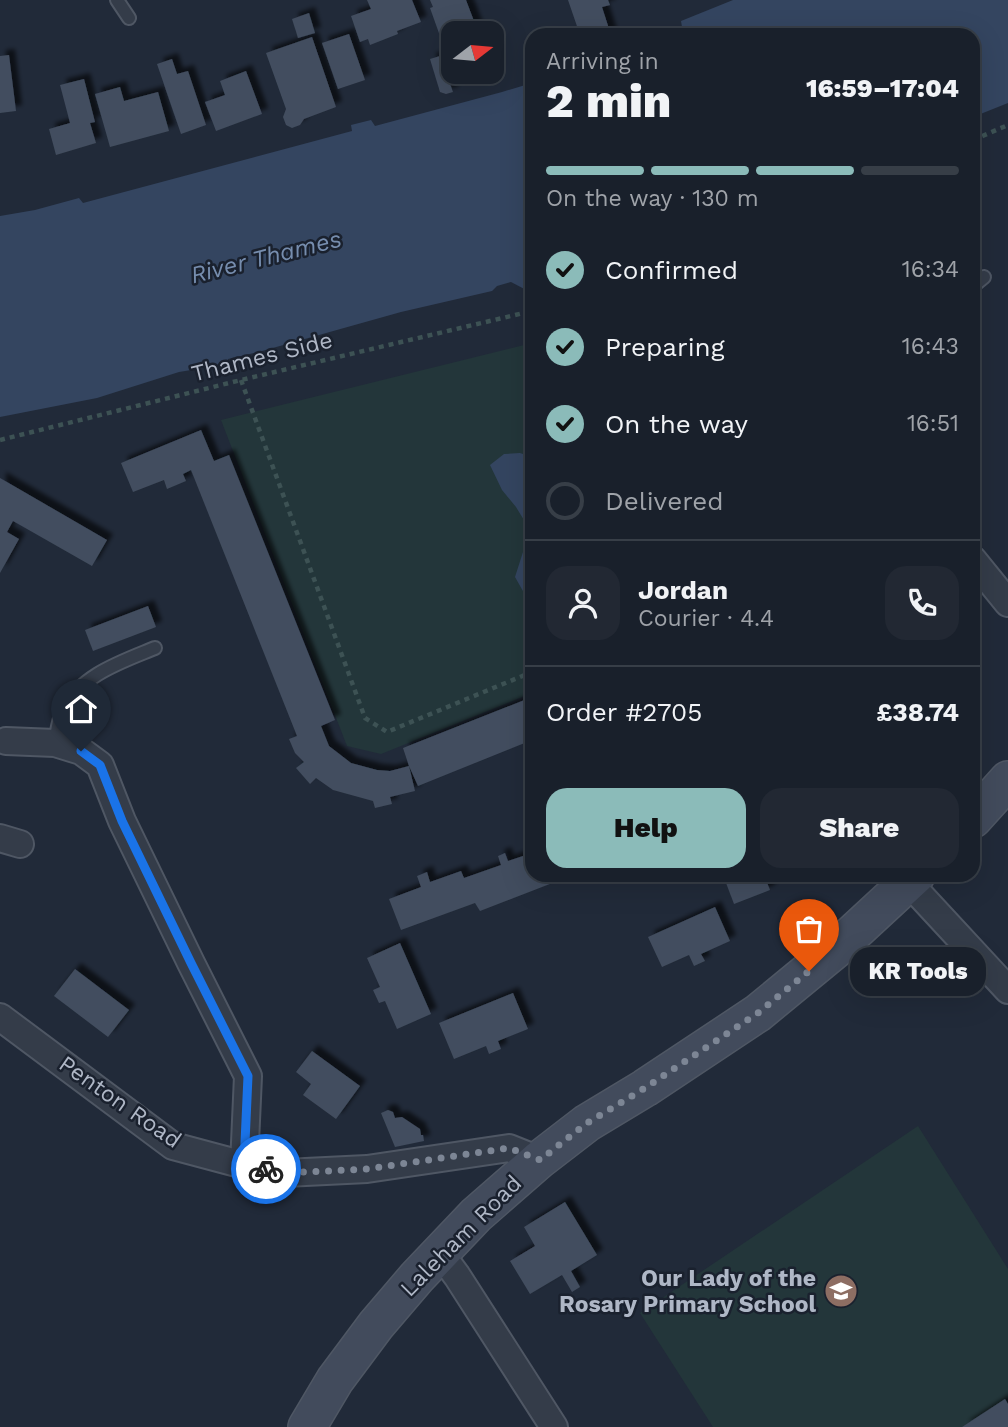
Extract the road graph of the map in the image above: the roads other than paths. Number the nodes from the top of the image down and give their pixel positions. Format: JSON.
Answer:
{"nodes":[{"id":1,"x":117,"y":0,"type":"edge"},
{"id":2,"x":129,"y":18,"type":"dead end"},
{"id":3,"x":984,"y":277,"type":"dead end"},
{"id":4,"x":980,"y":280,"type":"edge"},
{"id":5,"x":980,"y":569,"type":"edge"},
{"id":6,"x":1008,"y":603,"type":"edge"},
{"id":7,"x":155,"y":648,"type":"dead end"},
{"id":8,"x":3,"y":740,"type":"edge"},
{"id":9,"x":55,"y":743,"type":"junction"},
{"id":10,"x":1008,"y":780,"type":"edge"},
{"id":11,"x":980,"y":811,"type":"edge"},
{"id":12,"x":909,"y":882,"type":"edge"},
{"id":13,"x":915,"y":882,"type":"edge"},
{"id":14,"x":1008,"y":990,"type":"edge"},
{"id":15,"x":0,"y":1017,"type":"edge"},
{"id":16,"x":540,"y":1160,"type":"junction"},
{"id":17,"x":244,"y":1165,"type":"junction"},
{"id":18,"x":440,"y":1253,"type":"junction"},
{"id":19,"x":307,"y":1427,"type":"edge"},
{"id":20,"x":554,"y":1427,"type":"edge"}],
"edges":[{"from":1,"to":2,"type":"lane"},
{"from":3,"to":4,"type":"lane"},
{"from":5,"to":6,"type":"street"},
{"from":7,"to":9,"type":"lane"},
{"from":8,"to":9,"type":"street"},
{"from":9,"to":17,"type":"street"},
{"from":10,"to":11,"type":"main road"},
{"from":12,"to":16,"type":"main road","name":"Laleham Road"},
{"from":13,"to":14,"type":"street"},
{"from":15,"to":17,"type":"street","name":"Penton Road"},
{"from":16,"to":17,"type":"street","name":"Penton Road"},
{"from":16,"to":18,"type":"main road","name":"Laleham Road"},
{"from":18,"to":19,"type":"main road","name":"Laleham Road"},
{"from":18,"to":20,"type":"street"}]}
